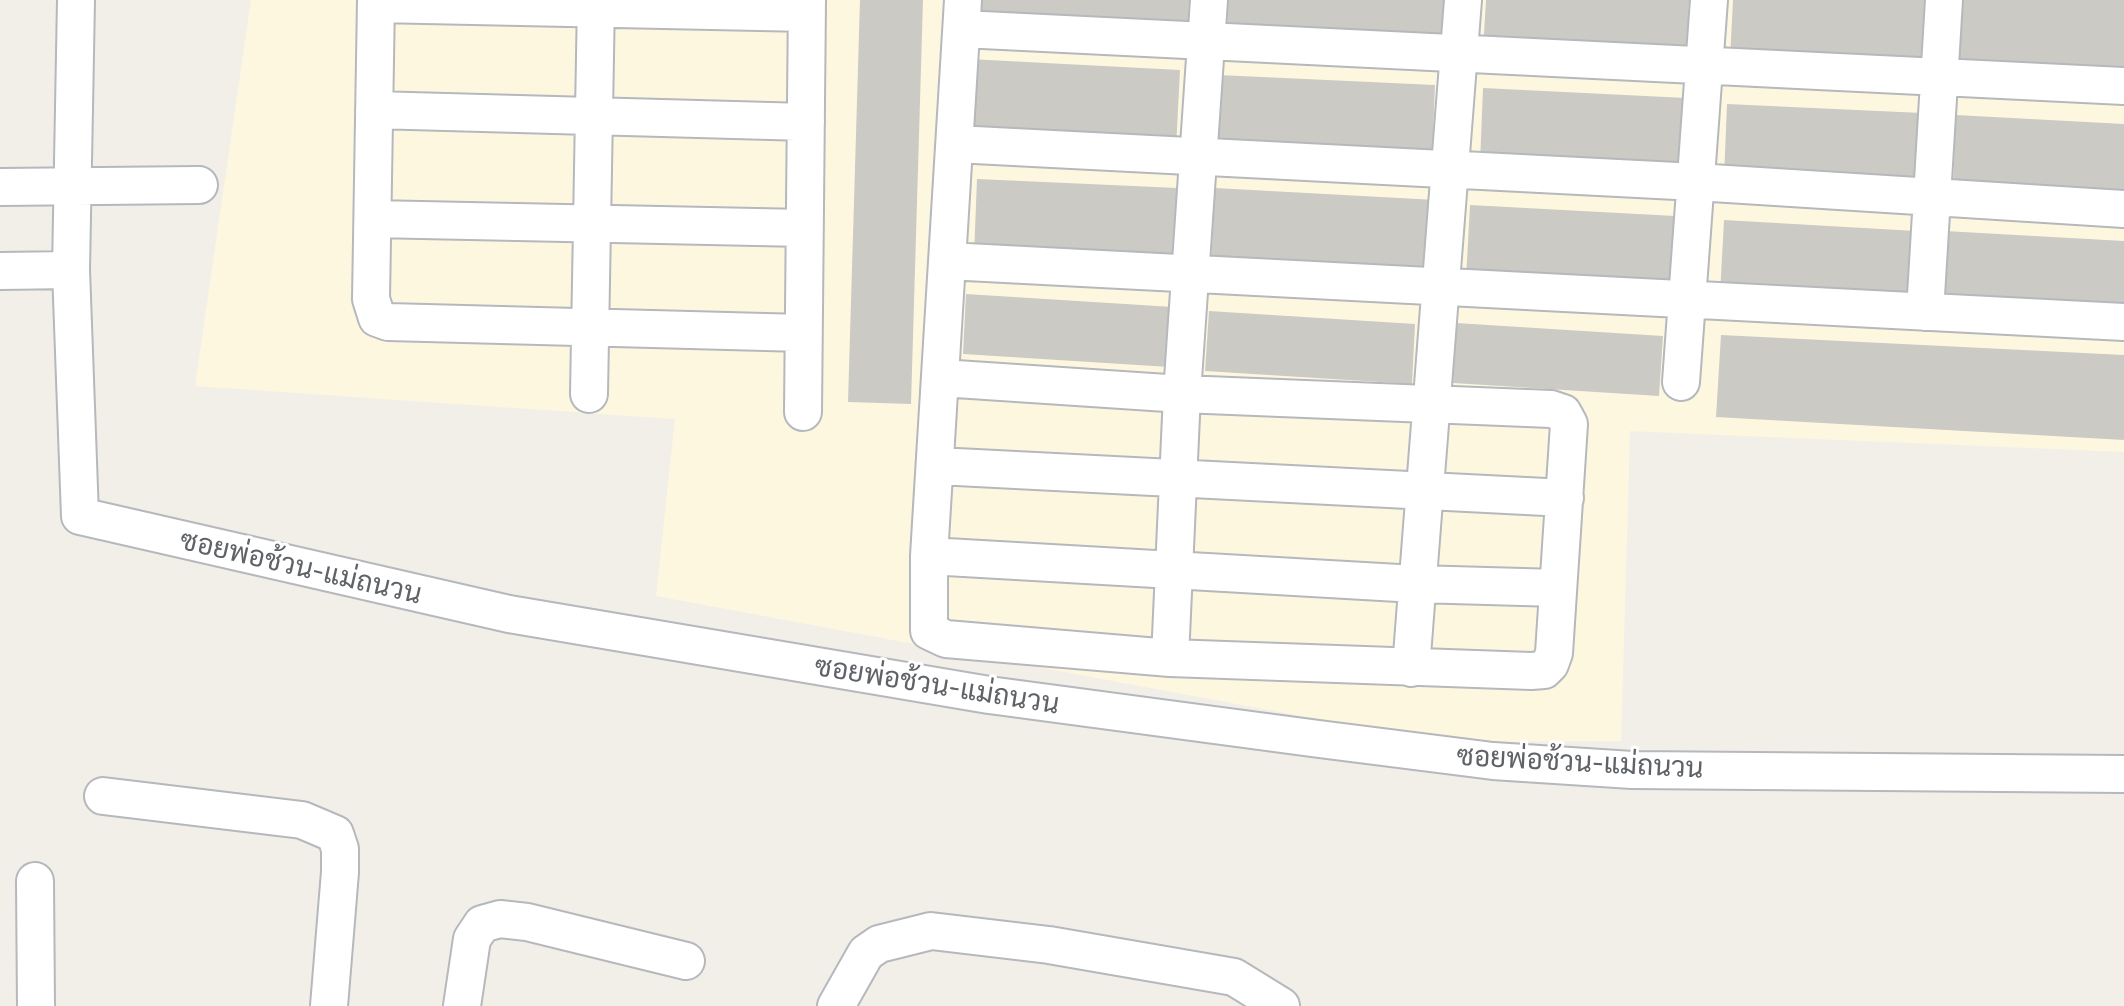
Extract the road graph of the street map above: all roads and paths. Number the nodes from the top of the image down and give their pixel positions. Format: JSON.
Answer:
{"nodes":[{"id":1,"x":76,"y":0,"type":"edge"},
{"id":2,"x":1209,"y":0,"type":"edge"},
{"id":3,"x":1463,"y":0,"type":"edge"},
{"id":4,"x":1709,"y":0,"type":"edge"},
{"id":5,"x":1944,"y":0,"type":"edge"},
{"id":6,"x":376,"y":2,"type":"edge"},
{"id":7,"x":596,"y":4,"type":"edge"},
{"id":8,"x":807,"y":6,"type":"edge"},
{"id":9,"x":963,"y":14,"type":"edge"},
{"id":10,"x":1206,"y":40,"type":"junction"},
{"id":11,"x":1460,"y":55,"type":"junction"},
{"id":12,"x":1705,"y":63,"type":"junction"},
{"id":13,"x":1941,"y":79,"type":"junction"},
{"id":14,"x":2124,"y":86,"type":"edge"},
{"id":15,"x":374,"y":110,"type":"junction"},
{"id":16,"x":593,"y":119,"type":"junction"},
{"id":17,"x":806,"y":122,"type":"junction"},
{"id":18,"x":955,"y":144,"type":"junction"},
{"id":19,"x":1197,"y":157,"type":"junction"},
{"id":20,"x":1448,"y":171,"type":"junction"},
{"id":21,"x":1696,"y":182,"type":"junction"},
{"id":22,"x":199,"y":185,"type":"dead end"},
{"id":23,"x":0,"y":187,"type":"edge"},
{"id":24,"x":73,"y":187,"type":"junction"},
{"id":25,"x":1932,"y":200,"type":"junction"},
{"id":26,"x":2124,"y":209,"type":"edge"},
{"id":27,"x":373,"y":219,"type":"junction"},
{"id":28,"x":591,"y":225,"type":"junction"},
{"id":29,"x":804,"y":228,"type":"junction"},
{"id":30,"x":947,"y":261,"type":"junction"},
{"id":31,"x":71,"y":270,"type":"junction"},
{"id":32,"x":0,"y":271,"type":"edge"},
{"id":33,"x":1192,"y":274,"type":"junction"},
{"id":34,"x":1440,"y":289,"type":"junction"},
{"id":35,"x":1687,"y":301,"type":"junction"},
{"id":36,"x":1925,"y":312,"type":"junction"},
{"id":37,"x":2124,"y":322,"type":"edge"},
{"id":38,"x":590,"y":326,"type":"junction"},
{"id":39,"x":803,"y":333,"type":"junction"},
{"id":40,"x":941,"y":378,"type":"junction"},
{"id":41,"x":1681,"y":382,"type":"dead end"},
{"id":42,"x":589,"y":394,"type":"dead end"},
{"id":43,"x":1182,"y":394,"type":"junction"},
{"id":44,"x":1433,"y":404,"type":"junction"},
{"id":45,"x":803,"y":412,"type":"dead end"},
{"id":46,"x":937,"y":466,"type":"junction"},
{"id":47,"x":1177,"y":477,"type":"junction"},
{"id":48,"x":1426,"y":490,"type":"junction"},
{"id":49,"x":1565,"y":498,"type":"junction"},
{"id":50,"x":929,"y":556,"type":"junction"},
{"id":51,"x":1172,"y":571,"type":"junction"},
{"id":52,"x":1416,"y":584,"type":"junction"},
{"id":53,"x":1558,"y":588,"type":"junction"},
{"id":54,"x":1170,"y":658,"type":"junction"},
{"id":55,"x":1411,"y":668,"type":"junction"},
{"id":56,"x":2124,"y":774,"type":"edge"},
{"id":57,"x":103,"y":796,"type":"dead end"},
{"id":58,"x":35,"y":881,"type":"dead end"},
{"id":59,"x":686,"y":961,"type":"dead end"},
{"id":60,"x":36,"y":1006,"type":"edge"},
{"id":61,"x":329,"y":1006,"type":"edge"},
{"id":62,"x":462,"y":1006,"type":"edge"},
{"id":63,"x":836,"y":1006,"type":"edge"},
{"id":64,"x":1281,"y":1006,"type":"edge"}],
"edges":[{"from":1,"to":24,"type":"street"},
{"from":2,"to":10,"type":"street"},
{"from":3,"to":11,"type":"street"},
{"from":4,"to":12,"type":"street"},
{"from":5,"to":13,"type":"street"},
{"from":6,"to":7,"type":"street"},
{"from":6,"to":15,"type":"street"},
{"from":7,"to":8,"type":"street"},
{"from":7,"to":16,"type":"street"},
{"from":8,"to":17,"type":"street"},
{"from":9,"to":10,"type":"street"},
{"from":9,"to":18,"type":"street"},
{"from":10,"to":11,"type":"street"},
{"from":10,"to":19,"type":"street"},
{"from":11,"to":12,"type":"street"},
{"from":11,"to":20,"type":"street"},
{"from":12,"to":13,"type":"street"},
{"from":12,"to":21,"type":"street"},
{"from":13,"to":14,"type":"street"},
{"from":13,"to":25,"type":"street"},
{"from":15,"to":16,"type":"street"},
{"from":15,"to":27,"type":"street"},
{"from":16,"to":17,"type":"street"},
{"from":16,"to":28,"type":"street"},
{"from":17,"to":29,"type":"street"},
{"from":18,"to":19,"type":"street"},
{"from":18,"to":30,"type":"street"},
{"from":19,"to":20,"type":"street"},
{"from":19,"to":33,"type":"street"},
{"from":20,"to":21,"type":"street"},
{"from":20,"to":34,"type":"street"},
{"from":21,"to":25,"type":"street"},
{"from":21,"to":35,"type":"street"},
{"from":22,"to":24,"type":"street"},
{"from":23,"to":24,"type":"street"},
{"from":24,"to":31,"type":"street"},
{"from":25,"to":26,"type":"street"},
{"from":25,"to":36,"type":"street"},
{"from":27,"to":28,"type":"street"},
{"from":27,"to":38,"type":"street"},
{"from":28,"to":29,"type":"street"},
{"from":28,"to":38,"type":"street"},
{"from":29,"to":39,"type":"street"},
{"from":30,"to":33,"type":"street"},
{"from":30,"to":40,"type":"street"},
{"from":31,"to":32,"type":"street"},
{"from":31,"to":56,"type":"street","name":"ซอยพ่อช้วน-แม่ถนวน"},
{"from":33,"to":34,"type":"street"},
{"from":33,"to":43,"type":"street"},
{"from":34,"to":35,"type":"street"},
{"from":34,"to":44,"type":"street"},
{"from":35,"to":36,"type":"street"},
{"from":35,"to":41,"type":"street"},
{"from":36,"to":37,"type":"street"},
{"from":38,"to":39,"type":"street"},
{"from":38,"to":42,"type":"street"},
{"from":39,"to":45,"type":"street"},
{"from":40,"to":43,"type":"street"},
{"from":40,"to":46,"type":"street"},
{"from":43,"to":44,"type":"street"},
{"from":43,"to":47,"type":"street"},
{"from":44,"to":48,"type":"street"},
{"from":44,"to":49,"type":"street"},
{"from":46,"to":47,"type":"street"},
{"from":46,"to":50,"type":"street"},
{"from":47,"to":48,"type":"street"},
{"from":47,"to":51,"type":"street"},
{"from":48,"to":49,"type":"street"},
{"from":48,"to":52,"type":"street"},
{"from":49,"to":53,"type":"street"},
{"from":50,"to":51,"type":"street"},
{"from":50,"to":54,"type":"street"},
{"from":51,"to":52,"type":"street"},
{"from":51,"to":54,"type":"street"},
{"from":52,"to":53,"type":"street"},
{"from":52,"to":55,"type":"street"},
{"from":53,"to":55,"type":"street"},
{"from":54,"to":55,"type":"street"},
{"from":57,"to":61,"type":"street"},
{"from":58,"to":60,"type":"street"},
{"from":59,"to":62,"type":"street"},
{"from":63,"to":64,"type":"street"}]}
